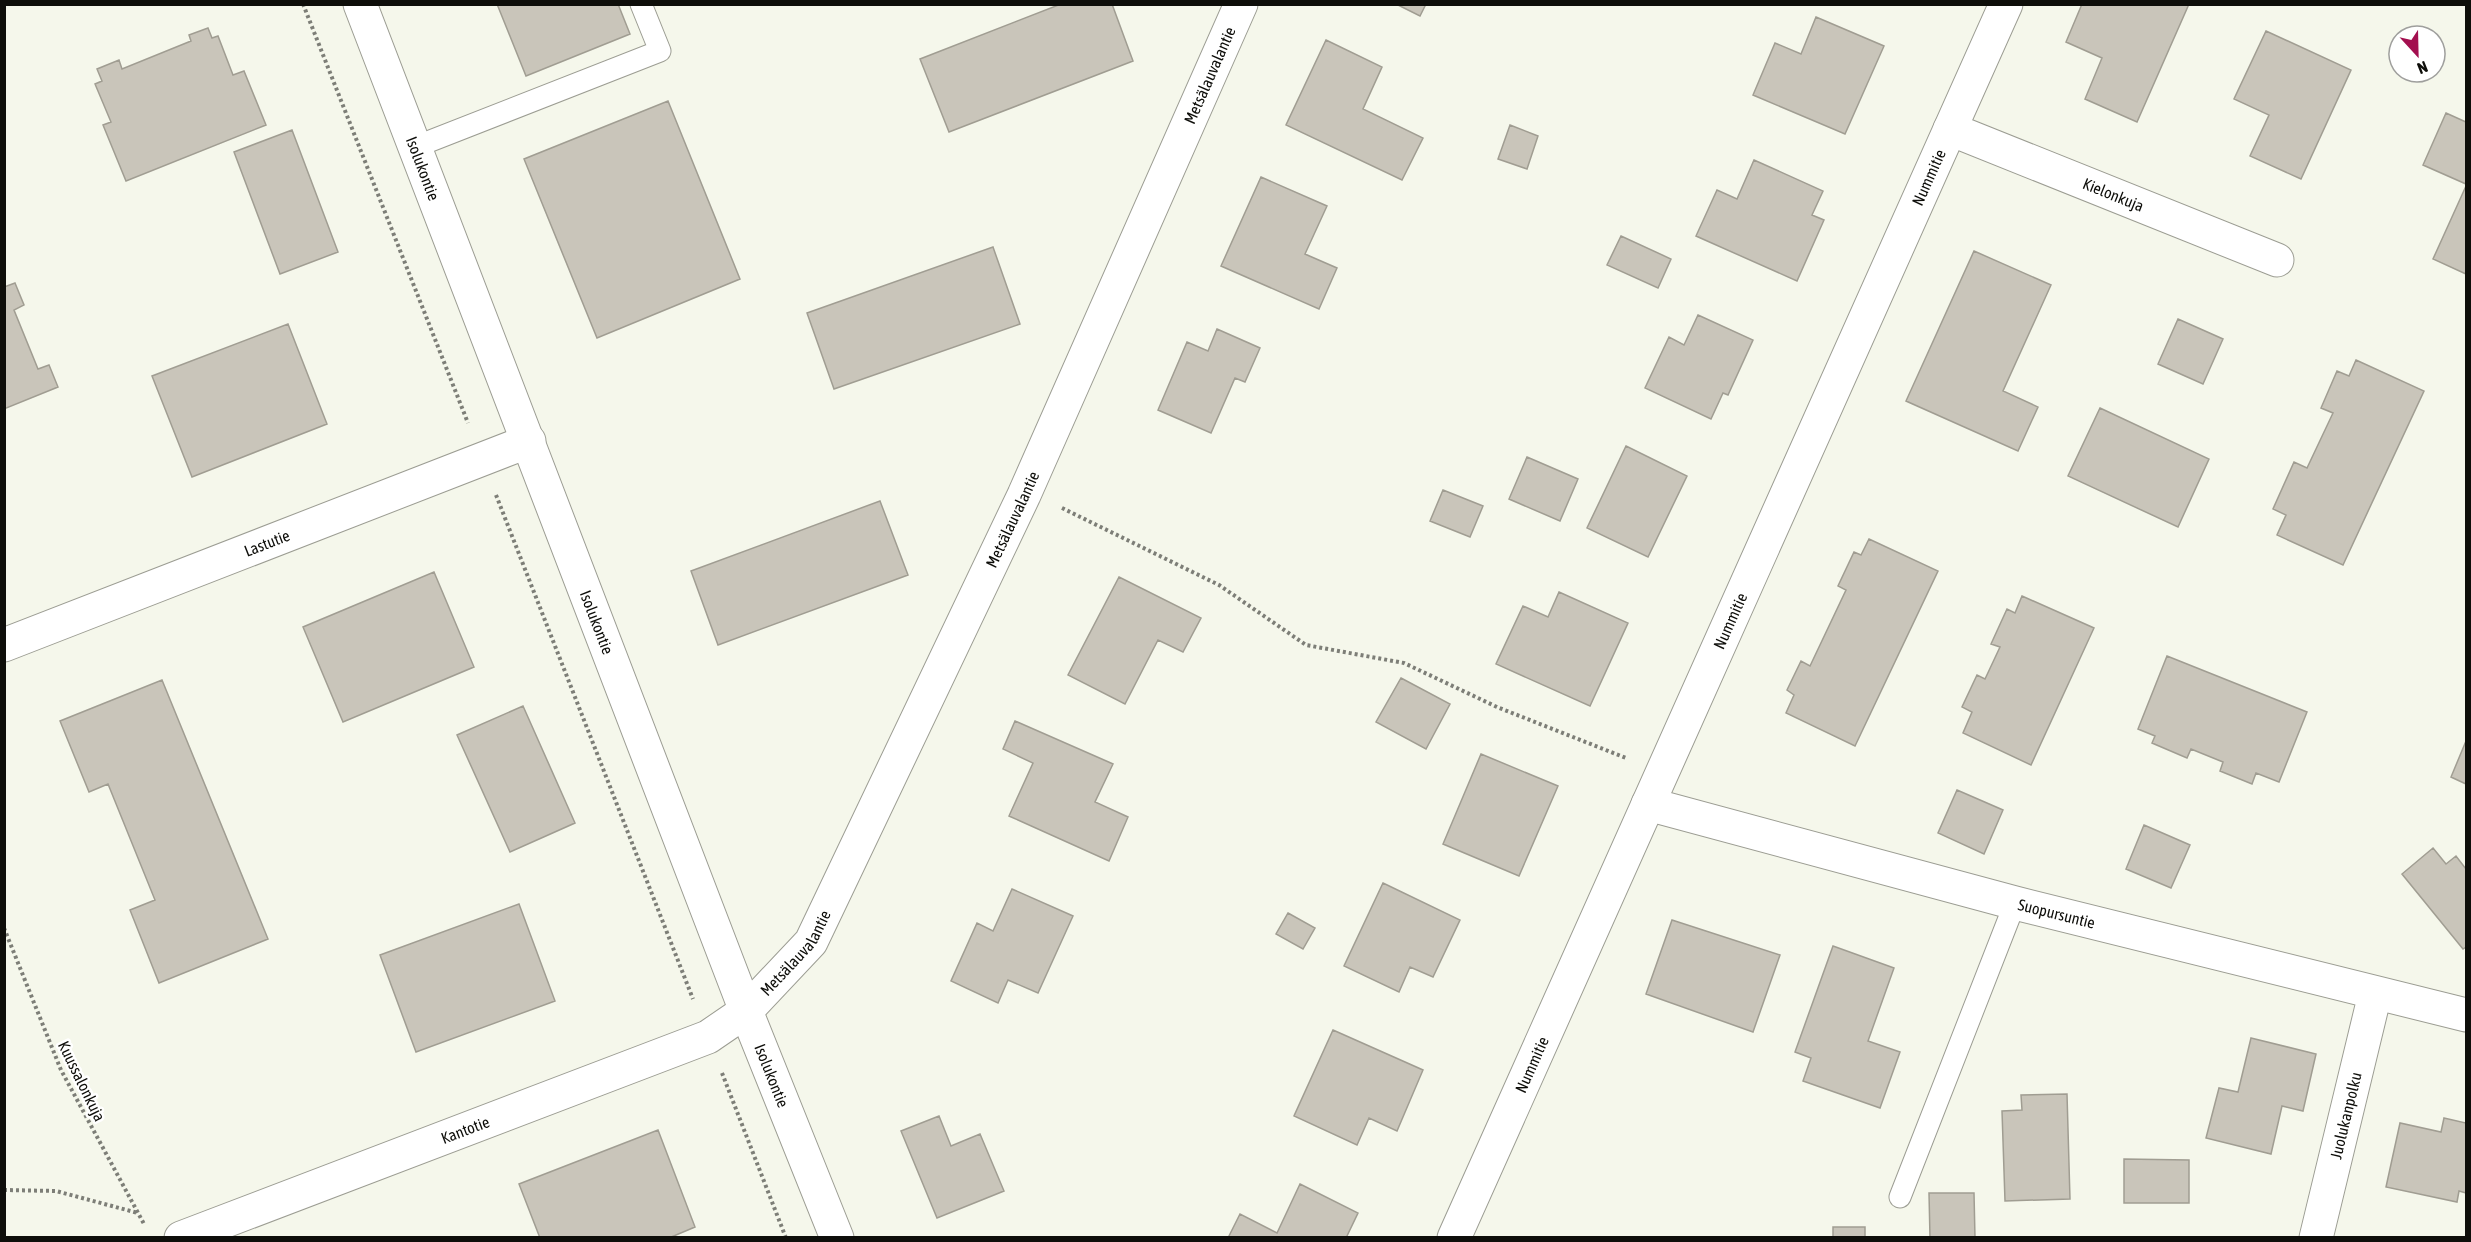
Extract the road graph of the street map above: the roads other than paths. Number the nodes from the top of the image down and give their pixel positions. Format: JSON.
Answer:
{"nodes":[{"id":1,"x":360,"y":4,"type":"edge"},
{"id":2,"x":641,"y":4,"type":"edge"},
{"id":3,"x":1240,"y":4,"type":"edge"},
{"id":4,"x":2006,"y":4,"type":"edge"},
{"id":5,"x":1950,"y":129,"type":"junction"},
{"id":6,"x":416,"y":147,"type":"junction"},
{"id":7,"x":2277,"y":260,"type":"dead end"},
{"id":8,"x":529,"y":441,"type":"junction"},
{"id":9,"x":4,"y":645,"type":"edge"},
{"id":10,"x":1648,"y":804,"type":"junction"},
{"id":11,"x":2015,"y":903,"type":"junction"},
{"id":12,"x":2375,"y":994,"type":"junction"},
{"id":13,"x":746,"y":1011,"type":"junction"},
{"id":14,"x":2466,"y":1015,"type":"edge"},
{"id":15,"x":1900,"y":1197,"type":"dead end"},
{"id":16,"x":181,"y":1238,"type":"edge"},
{"id":17,"x":837,"y":1238,"type":"edge"},
{"id":18,"x":1454,"y":1238,"type":"edge"},
{"id":19,"x":2316,"y":1238,"type":"edge"}],
"edges":[{"from":1,"to":6,"type":"street","name":"Isolukontie"},
{"from":2,"to":6,"type":"lane"},
{"from":3,"to":13,"type":"street","name":"Metsälauvalantie"},
{"from":4,"to":5,"type":"street","name":"Nummitie"},
{"from":5,"to":7,"type":"street","name":"Kielonkuja"},
{"from":5,"to":10,"type":"street","name":"Nummitie"},
{"from":6,"to":8,"type":"street","name":"Isolukontie"},
{"from":8,"to":9,"type":"street","name":"Lastutie"},
{"from":8,"to":13,"type":"street","name":"Isolukontie"},
{"from":10,"to":11,"type":"street","name":"Suopursuntie"},
{"from":10,"to":18,"type":"street","name":"Nummitie"},
{"from":11,"to":12,"type":"street","name":"Suopursuntie"},
{"from":11,"to":15,"type":"lane"},
{"from":12,"to":14,"type":"street","name":"Suopursuntie"},
{"from":12,"to":19,"type":"street","name":"Juolukanpolku"},
{"from":13,"to":16,"type":"street","name":"Kantotie"},
{"from":13,"to":17,"type":"street","name":"Isolukontie"}]}
